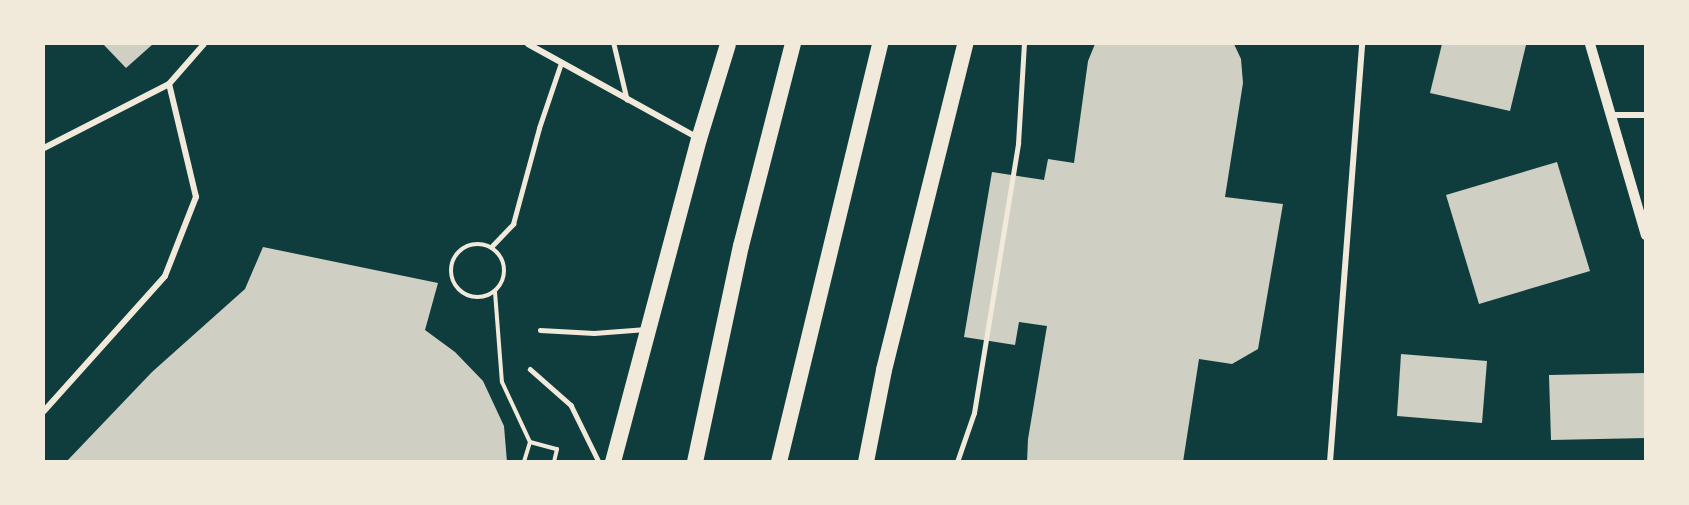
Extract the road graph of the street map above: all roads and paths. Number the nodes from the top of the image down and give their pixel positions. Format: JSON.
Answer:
{"nodes":[{"id":1,"x":204,"y":44,"type":"edge"},
{"id":2,"x":528,"y":44,"type":"edge"},
{"id":3,"x":614,"y":44,"type":"edge"},
{"id":4,"x":728,"y":44,"type":"edge"},
{"id":5,"x":792,"y":44,"type":"edge"},
{"id":6,"x":880,"y":44,"type":"edge"},
{"id":7,"x":965,"y":44,"type":"edge"},
{"id":8,"x":1024,"y":44,"type":"edge"},
{"id":9,"x":1362,"y":44,"type":"edge"},
{"id":10,"x":1590,"y":44,"type":"edge"},
{"id":11,"x":561,"y":63,"type":"junction"},
{"id":12,"x":169,"y":84,"type":"junction"},
{"id":13,"x":627,"y":101,"type":"junction"},
{"id":14,"x":1611,"y":115,"type":"junction"},
{"id":15,"x":1646,"y":115,"type":"edge"},
{"id":16,"x":699,"y":138,"type":"junction"},
{"id":17,"x":44,"y":148,"type":"edge"},
{"id":18,"x":1646,"y":235,"type":"edge"},
{"id":19,"x":491,"y":247,"type":"junction"},
{"id":20,"x":495,"y":292,"type":"junction"},
{"id":21,"x":649,"y":329,"type":"junction"},
{"id":22,"x":540,"y":330,"type":"dead end"},
{"id":23,"x":530,"y":369,"type":"dead end"},
{"id":24,"x":44,"y":411,"type":"edge"},
{"id":25,"x":530,"y":442,"type":"junction"},
{"id":26,"x":524,"y":462,"type":"edge"},
{"id":27,"x":554,"y":462,"type":"edge"},
{"id":28,"x":599,"y":462,"type":"edge"},
{"id":29,"x":613,"y":462,"type":"edge"},
{"id":30,"x":695,"y":462,"type":"edge"},
{"id":31,"x":779,"y":462,"type":"edge"},
{"id":32,"x":866,"y":462,"type":"edge"},
{"id":33,"x":957,"y":462,"type":"edge"},
{"id":34,"x":1330,"y":462,"type":"edge"}],
"edges":[{"from":1,"to":12,"type":"street"},
{"from":2,"to":11,"type":"street"},
{"from":3,"to":13,"type":"lane"},
{"from":4,"to":16,"type":"highway"},
{"from":5,"to":30,"type":"highway"},
{"from":6,"to":31,"type":"highway"},
{"from":7,"to":32,"type":"highway"},
{"from":8,"to":33,"type":"lane"},
{"from":9,"to":34,"type":"street"},
{"from":10,"to":14,"type":"street"},
{"from":11,"to":13,"type":"street"},
{"from":11,"to":19,"type":"lane"},
{"from":12,"to":17,"type":"street"},
{"from":12,"to":24,"type":"street"},
{"from":13,"to":16,"type":"street"},
{"from":14,"to":15,"type":"street"},
{"from":14,"to":18,"type":"street"},
{"from":16,"to":21,"type":"highway"},
{"from":19,"to":20,"type":"lane"},
{"from":19,"to":20,"type":"lane"},
{"from":20,"to":25,"type":"path"},
{"from":21,"to":22,"type":"lane"},
{"from":21,"to":29,"type":"highway"},
{"from":23,"to":28,"type":"lane"},
{"from":25,"to":26,"type":"path"},
{"from":25,"to":27,"type":"path"}]}
